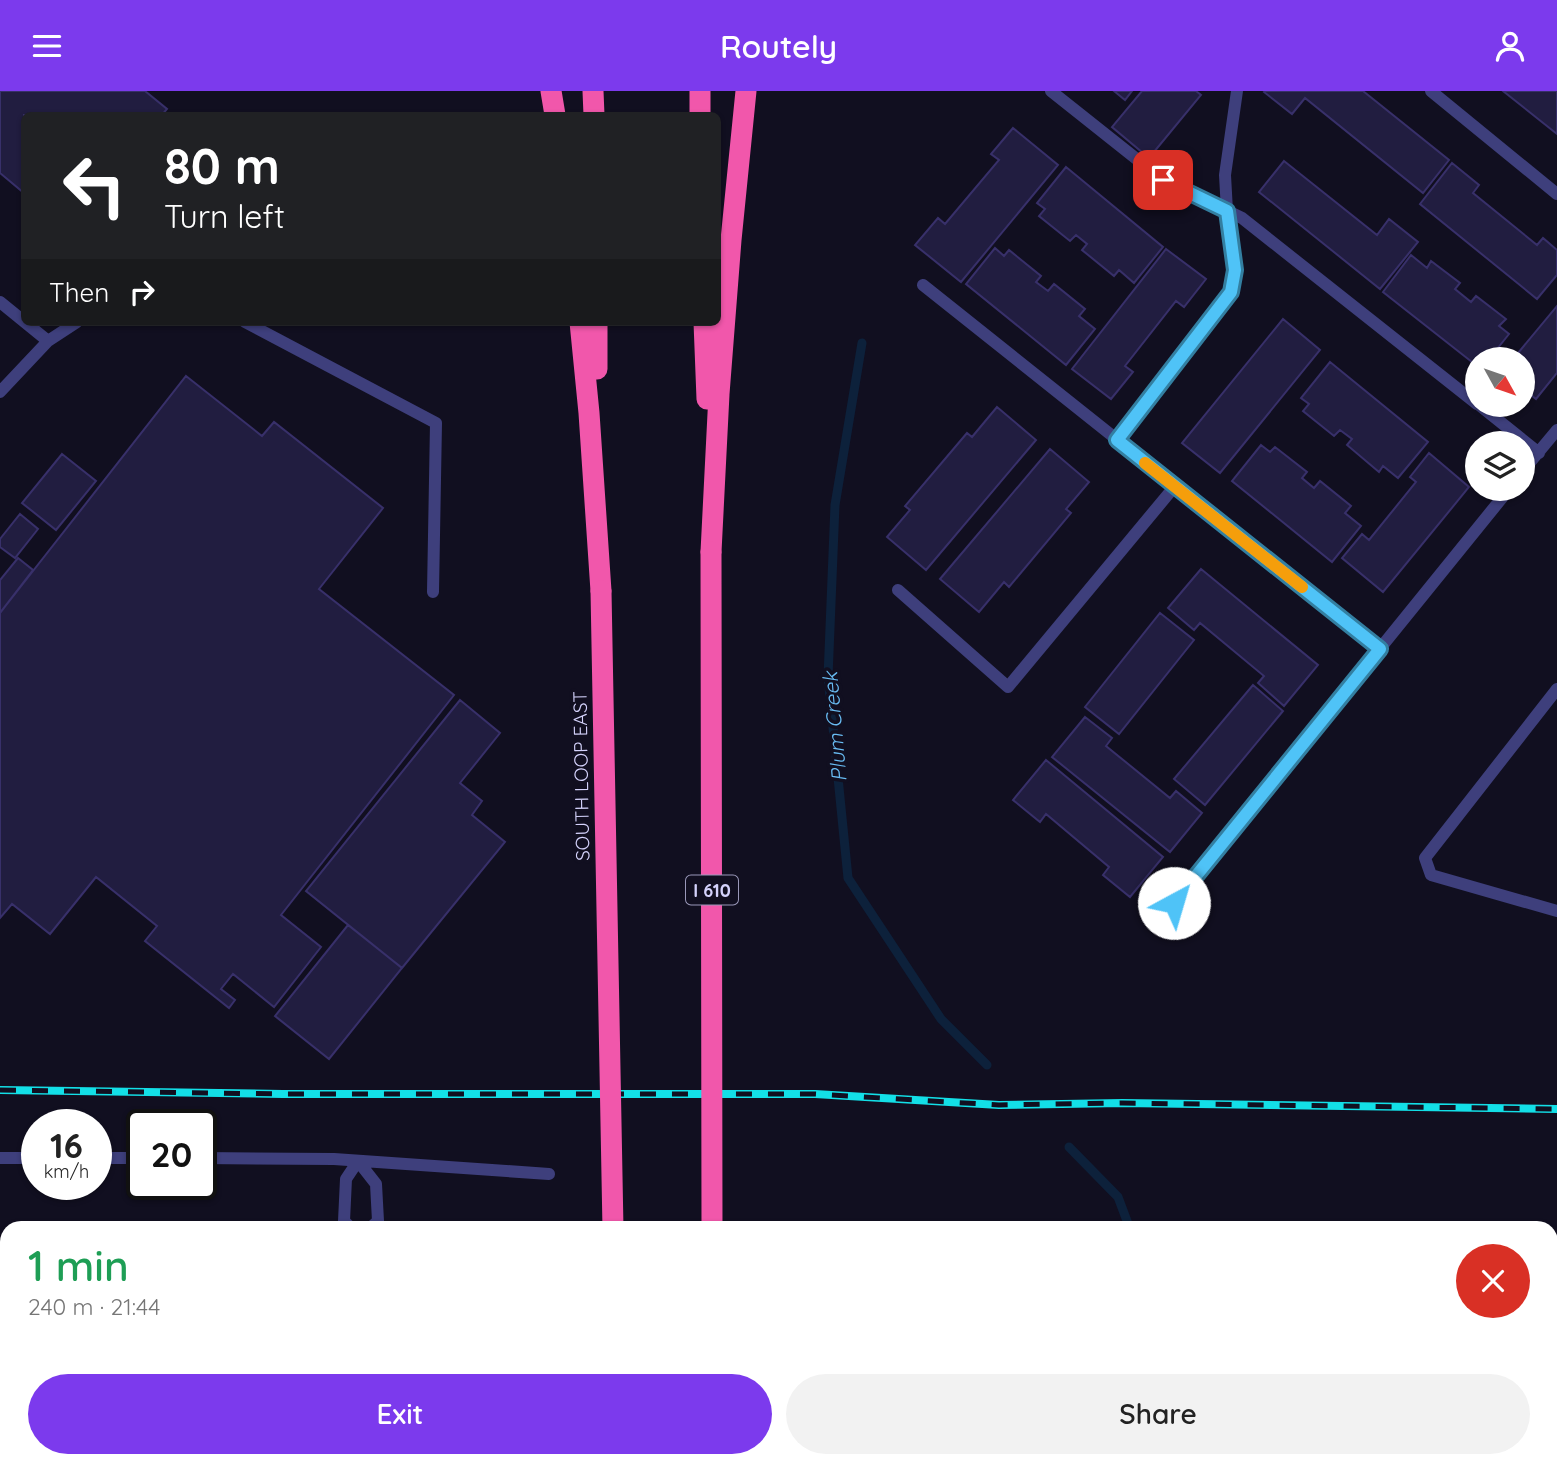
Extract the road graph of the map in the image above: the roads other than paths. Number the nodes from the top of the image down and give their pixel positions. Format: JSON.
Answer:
{"nodes":[{"id":1,"x":551,"y":91,"type":"edge"},
{"id":2,"x":593,"y":91,"type":"edge"},
{"id":3,"x":700,"y":91,"type":"edge"},
{"id":4,"x":746,"y":91,"type":"edge"},
{"id":5,"x":1051,"y":91,"type":"edge"},
{"id":6,"x":1237,"y":91,"type":"edge"},
{"id":7,"x":1431,"y":91,"type":"edge"},
{"id":8,"x":554,"y":112,"type":"edge"},
{"id":9,"x":594,"y":112,"type":"edge"},
{"id":10,"x":701,"y":112,"type":"edge"},
{"id":11,"x":1557,"y":194,"type":"edge"},
{"id":12,"x":1227,"y":211,"type":"junction"},
{"id":13,"x":923,"y":285,"type":"dead end"},
{"id":14,"x":0,"y":302,"type":"edge"},
{"id":15,"x":21,"y":319,"type":"edge"},
{"id":16,"x":30,"y":326,"type":"edge"},
{"id":17,"x":71,"y":326,"type":"edge"},
{"id":18,"x":253,"y":326,"type":"edge"},
{"id":19,"x":580,"y":326,"type":"edge"},
{"id":20,"x":597,"y":326,"type":"edge"},
{"id":21,"x":705,"y":326,"type":"edge"},
{"id":22,"x":48,"y":341,"type":"junction"},
{"id":23,"x":0,"y":392,"type":"edge"},
{"id":24,"x":1465,"y":395,"type":"edge"},
{"id":25,"x":1493,"y":417,"type":"edge"},
{"id":26,"x":1557,"y":430,"type":"edge"},
{"id":27,"x":1117,"y":440,"type":"junction"},
{"id":28,"x":1539,"y":453,"type":"junction"},
{"id":29,"x":1535,"y":457,"type":"edge"},
{"id":30,"x":1175,"y":486,"type":"junction"},
{"id":31,"x":1500,"y":501,"type":"edge"},
{"id":32,"x":711,"y":552,"type":"junction"},
{"id":33,"x":898,"y":590,"type":"dead end"},
{"id":34,"x":601,"y":591,"type":"junction"},
{"id":35,"x":433,"y":592,"type":"dead end"},
{"id":36,"x":1380,"y":649,"type":"junction"},
{"id":37,"x":1557,"y":689,"type":"edge"},
{"id":38,"x":1174,"y":903,"type":"dead end"},
{"id":39,"x":1557,"y":911,"type":"edge"},
{"id":40,"x":0,"y":1158,"type":"edge"},
{"id":41,"x":21,"y":1158,"type":"edge"},
{"id":42,"x":217,"y":1159,"type":"edge"},
{"id":43,"x":358,"y":1161,"type":"junction"},
{"id":44,"x":549,"y":1174,"type":"dead end"},
{"id":45,"x":344,"y":1221,"type":"edge"},
{"id":46,"x":378,"y":1221,"type":"edge"},
{"id":47,"x":613,"y":1221,"type":"edge"},
{"id":48,"x":712,"y":1221,"type":"edge"}],
"edges":[{"from":1,"to":8,"type":"highway"},
{"from":2,"to":9,"type":"highway"},
{"from":3,"to":10,"type":"highway"},
{"from":4,"to":32,"type":"highway"},
{"from":5,"to":12,"type":"lane"},
{"from":6,"to":12,"type":"lane"},
{"from":7,"to":11,"type":"lane"},
{"from":12,"to":24,"type":"lane"},
{"from":12,"to":27,"type":"lane"},
{"from":13,"to":27,"type":"lane"},
{"from":14,"to":15,"type":"lane"},
{"from":16,"to":22,"type":"lane"},
{"from":17,"to":22,"type":"lane"},
{"from":18,"to":35,"type":"lane"},
{"from":19,"to":34,"type":"highway"},
{"from":20,"to":34,"type":"highway","name":"SOUTH LOOP EAST"},
{"from":21,"to":32,"type":"highway","number":"I 610"},
{"from":22,"to":23,"type":"lane"},
{"from":25,"to":28,"type":"lane"},
{"from":26,"to":28,"type":"lane"},
{"from":27,"to":30,"type":"lane"},
{"from":28,"to":29,"type":"lane"},
{"from":30,"to":33,"type":"lane"},
{"from":30,"to":36,"type":"lane"},
{"from":31,"to":36,"type":"lane"},
{"from":32,"to":48,"type":"highway","number":"I 610","bridge":true},
{"from":34,"to":47,"type":"highway","name":"SOUTH LOOP EAST","bridge":true},
{"from":36,"to":38,"type":"lane"},
{"from":37,"to":39,"type":"lane"},
{"from":40,"to":41,"type":"lane"},
{"from":42,"to":43,"type":"lane"},
{"from":43,"to":44,"type":"lane"},
{"from":43,"to":45,"type":"lane"},
{"from":43,"to":46,"type":"lane"}]}
